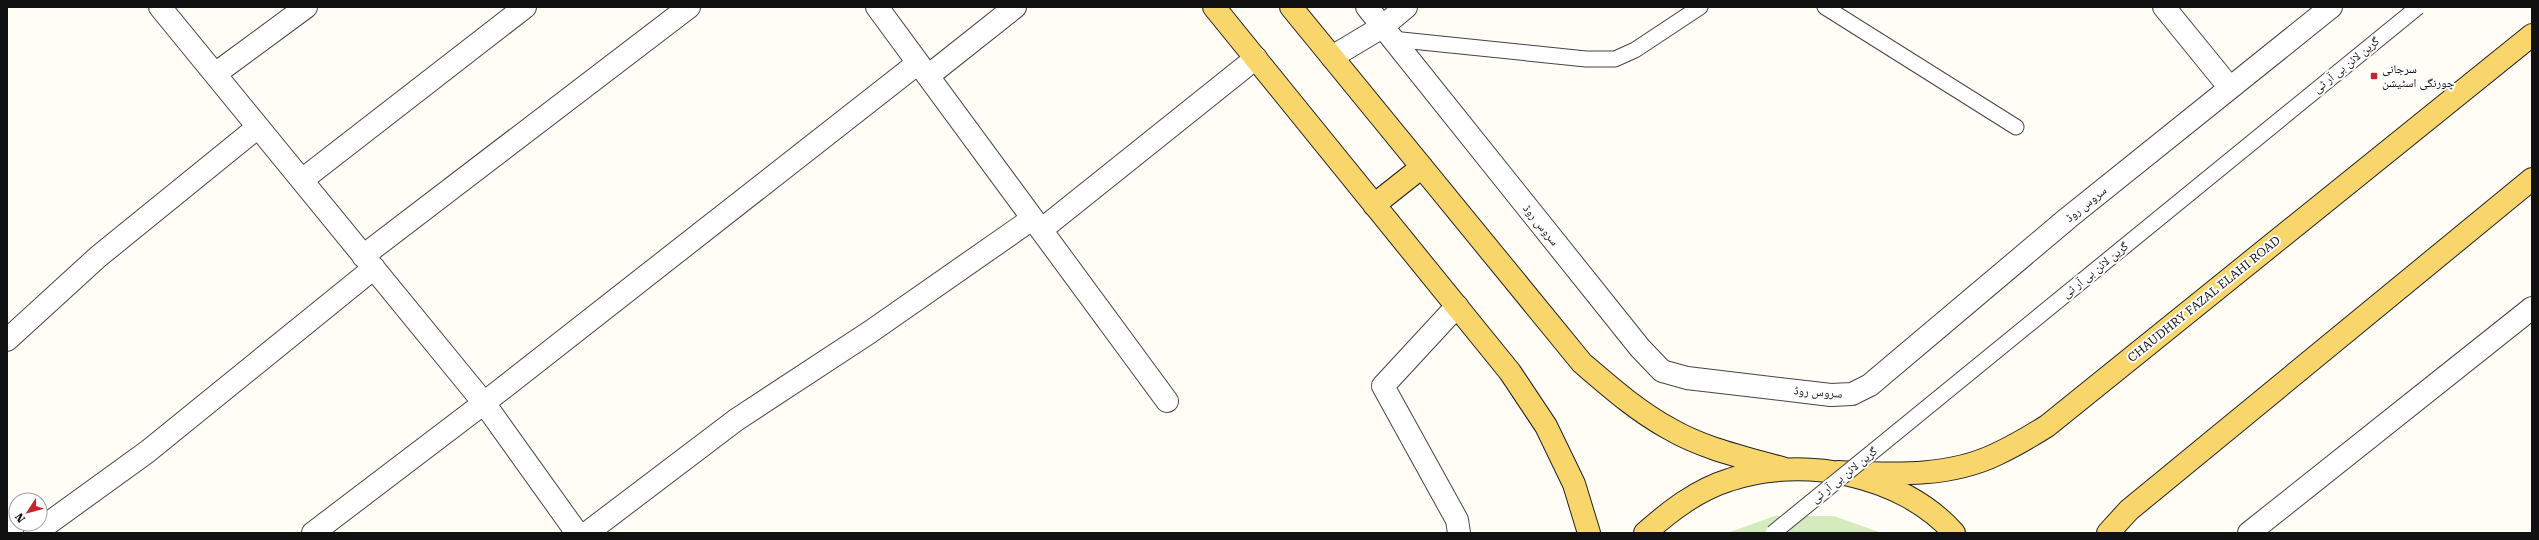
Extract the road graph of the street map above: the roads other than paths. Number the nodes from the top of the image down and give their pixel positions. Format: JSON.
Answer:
{"nodes":[{"id":1,"x":160,"y":7,"type":"edge"},
{"id":2,"x":306,"y":7,"type":"edge"},
{"id":3,"x":525,"y":7,"type":"edge"},
{"id":4,"x":689,"y":7,"type":"edge"},
{"id":5,"x":877,"y":7,"type":"edge"},
{"id":6,"x":1015,"y":7,"type":"edge"},
{"id":7,"x":1214,"y":7,"type":"edge"},
{"id":8,"x":1367,"y":7,"type":"edge"},
{"id":9,"x":1406,"y":7,"type":"edge"},
{"id":10,"x":1700,"y":7,"type":"edge"},
{"id":11,"x":1825,"y":7,"type":"edge"},
{"id":12,"x":2164,"y":7,"type":"edge"},
{"id":13,"x":2331,"y":7,"type":"edge"},
{"id":14,"x":2418,"y":7,"type":"edge"},
{"id":15,"x":1297,"y":9,"type":"edge"},
{"id":16,"x":1387,"y":33,"type":"junction"},
{"id":17,"x":2532,"y":35,"type":"edge"},
{"id":18,"x":1332,"y":57,"type":"junction"},
{"id":19,"x":1256,"y":58,"type":"junction"},
{"id":20,"x":923,"y":69,"type":"junction"},
{"id":21,"x":215,"y":74,"type":"junction"},
{"id":22,"x":2230,"y":88,"type":"junction"},
{"id":23,"x":258,"y":127,"type":"junction"},
{"id":24,"x":2016,"y":127,"type":"dead end"},
{"id":25,"x":1422,"y":167,"type":"junction"},
{"id":26,"x":2532,"y":179,"type":"edge"},
{"id":27,"x":302,"y":180,"type":"junction"},
{"id":28,"x":1374,"y":204,"type":"junction"},
{"id":29,"x":1037,"y":225,"type":"junction"},
{"id":30,"x":369,"y":262,"type":"junction"},
{"id":31,"x":1457,"y":306,"type":"junction"},
{"id":32,"x":2532,"y":308,"type":"edge"},
{"id":33,"x":7,"y":340,"type":"edge"},
{"id":34,"x":1167,"y":401,"type":"dead end"},
{"id":35,"x":484,"y":403,"type":"junction"},
{"id":36,"x":1785,"y":469,"type":"junction"},
{"id":37,"x":1838,"y":472,"type":"junction"},
{"id":38,"x":35,"y":533,"type":"edge"},
{"id":39,"x":313,"y":533,"type":"edge"},
{"id":40,"x":577,"y":533,"type":"edge"},
{"id":41,"x":587,"y":533,"type":"edge"},
{"id":42,"x":1459,"y":533,"type":"edge"},
{"id":43,"x":1589,"y":533,"type":"edge"},
{"id":44,"x":1645,"y":533,"type":"edge"},
{"id":45,"x":1773,"y":533,"type":"edge"},
{"id":46,"x":1954,"y":533,"type":"edge"},
{"id":47,"x":2108,"y":533,"type":"edge"},
{"id":48,"x":2249,"y":533,"type":"edge"}],
"edges":[{"from":1,"to":21,"type":"street"},
{"from":2,"to":21,"type":"street"},
{"from":3,"to":27,"type":"street"},
{"from":4,"to":30,"type":"street"},
{"from":5,"to":20,"type":"street"},
{"from":6,"to":20,"type":"street"},
{"from":7,"to":19,"type":"main road"},
{"from":8,"to":16,"type":"street","name":"سروس روڈ"},
{"from":9,"to":16,"type":"street"},
{"from":10,"to":16,"type":"lane"},
{"from":11,"to":24,"type":"lane"},
{"from":12,"to":22,"type":"street"},
{"from":13,"to":22,"type":"street","name":"سروس روڈ"},
{"from":14,"to":45,"type":"lane","name":"گرین لائن بی آر ٹی","bridge":true},
{"from":15,"to":18,"type":"main road"},
{"from":16,"to":18,"type":"street"},
{"from":16,"to":22,"type":"street","name":"سروس روڈ"},
{"from":17,"to":37,"type":"main road","name":"CHAUDHRY FAZAL ELAHI ROAD"},
{"from":18,"to":25,"type":"main road"},
{"from":19,"to":28,"type":"main road"},
{"from":19,"to":29,"type":"street"},
{"from":20,"to":29,"type":"street"},
{"from":20,"to":35,"type":"street"},
{"from":21,"to":23,"type":"street"},
{"from":23,"to":27,"type":"street"},
{"from":23,"to":33,"type":"street"},
{"from":25,"to":28,"type":"main road"},
{"from":25,"to":36,"type":"main road"},
{"from":26,"to":47,"type":"main road"},
{"from":27,"to":30,"type":"street"},
{"from":28,"to":31,"type":"main road"},
{"from":29,"to":34,"type":"street"},
{"from":29,"to":41,"type":"street"},
{"from":30,"to":35,"type":"street"},
{"from":30,"to":38,"type":"street"},
{"from":31,"to":42,"type":"street"},
{"from":31,"to":43,"type":"main road"},
{"from":32,"to":48,"type":"street"},
{"from":35,"to":39,"type":"street"},
{"from":35,"to":40,"type":"street"},
{"from":36,"to":37,"type":"main road"},
{"from":36,"to":44,"type":"main road"},
{"from":37,"to":46,"type":"main road"}]}
